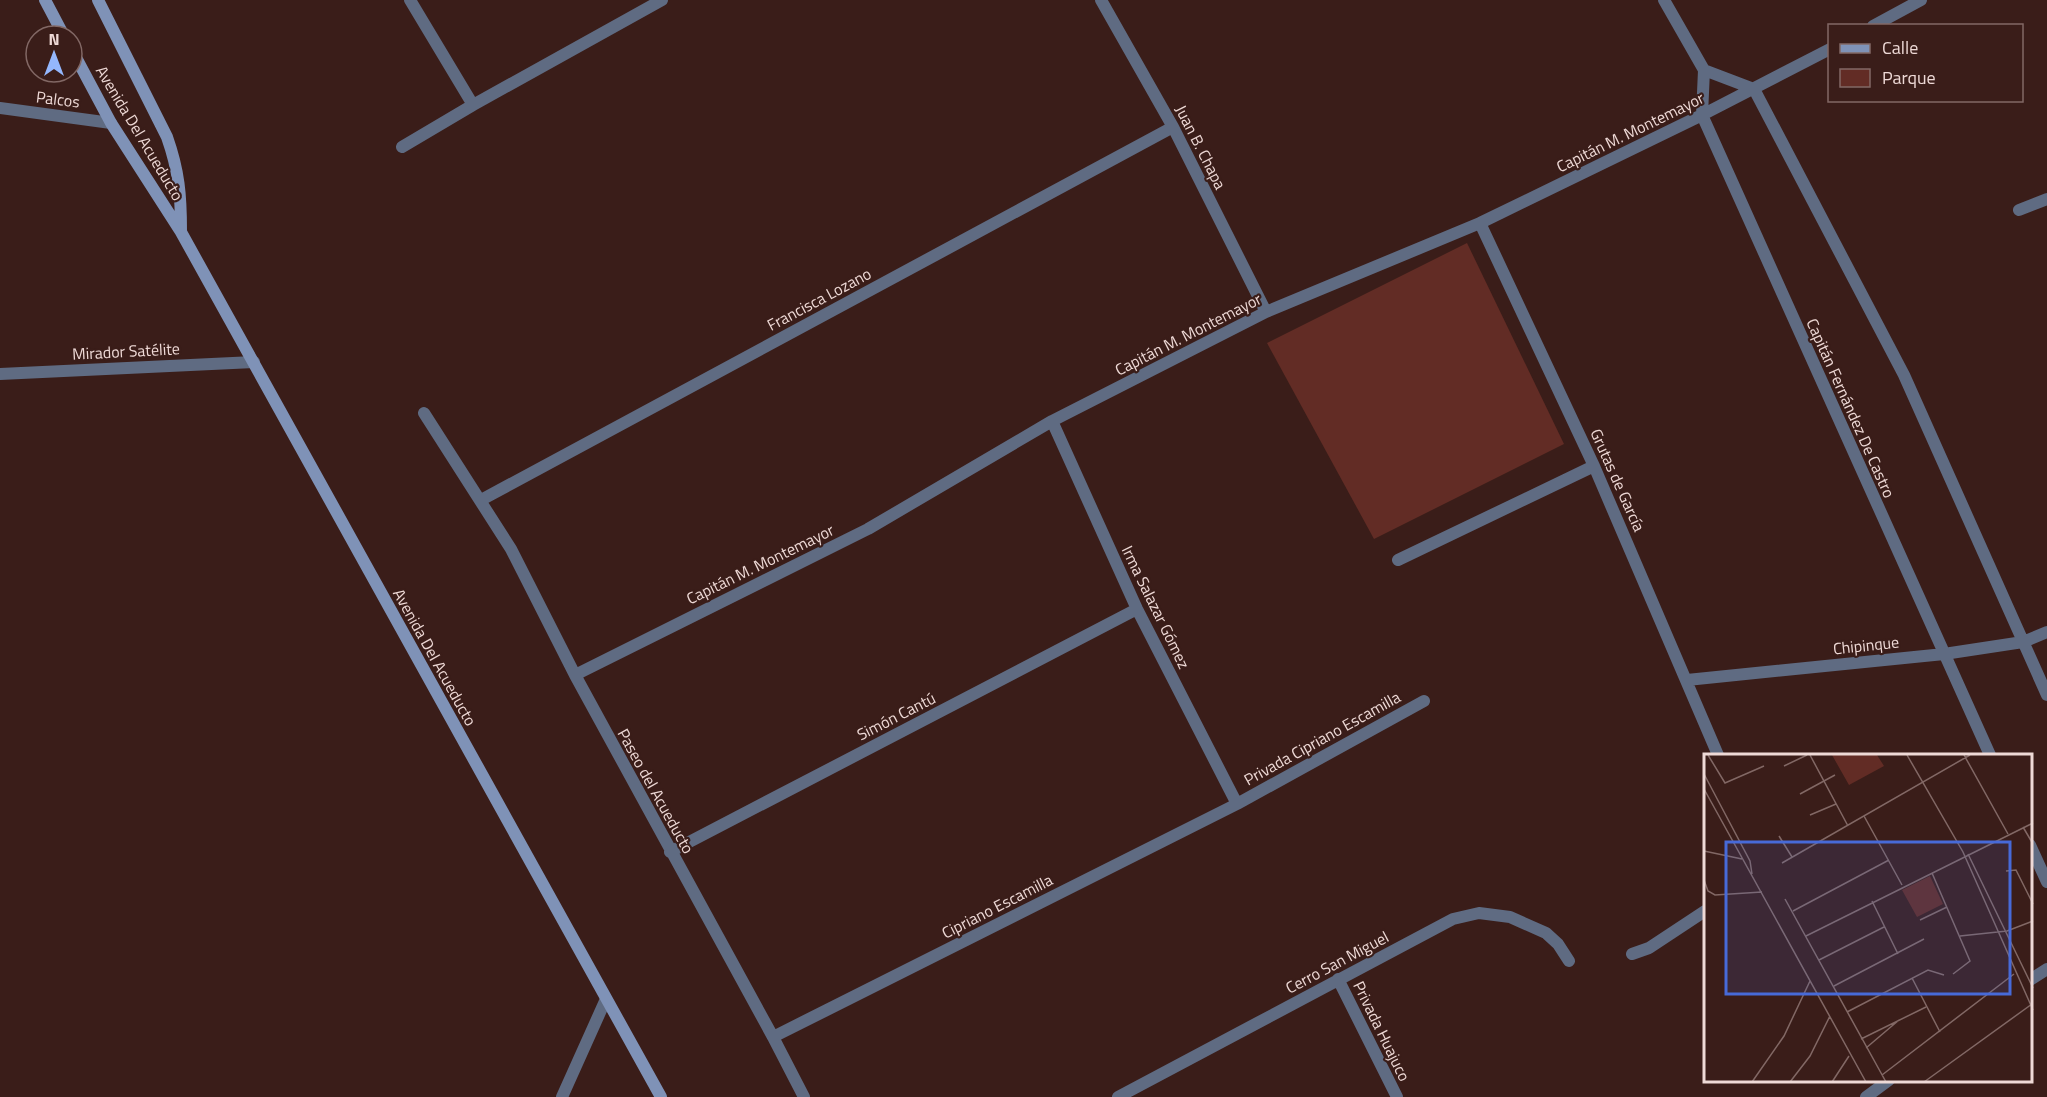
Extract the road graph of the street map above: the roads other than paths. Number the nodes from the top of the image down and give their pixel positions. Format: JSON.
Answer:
{"nodes":[{"id":1,"x":45,"y":0,"type":"edge"},
{"id":2,"x":98,"y":0,"type":"edge"},
{"id":3,"x":411,"y":0,"type":"edge"},
{"id":4,"x":662,"y":0,"type":"edge"},
{"id":5,"x":1101,"y":0,"type":"edge"},
{"id":6,"x":1664,"y":0,"type":"edge"},
{"id":7,"x":1921,"y":0,"type":"edge"},
{"id":8,"x":58,"y":24,"type":"edge"},
{"id":9,"x":1877,"y":24,"type":"edge"},
{"id":10,"x":1828,"y":50,"type":"edge"},
{"id":11,"x":1704,"y":70,"type":"junction"},
{"id":12,"x":84,"y":72,"type":"edge"},
{"id":13,"x":1754,"y":89,"type":"junction"},
{"id":14,"x":473,"y":105,"type":"junction"},
{"id":15,"x":0,"y":108,"type":"edge"},
{"id":16,"x":1702,"y":115,"type":"junction"},
{"id":17,"x":111,"y":123,"type":"junction"},
{"id":18,"x":1173,"y":127,"type":"junction"},
{"id":19,"x":402,"y":147,"type":"dead end"},
{"id":20,"x":2047,"y":199,"type":"edge"},
{"id":21,"x":2019,"y":210,"type":"dead end"},
{"id":22,"x":1480,"y":222,"type":"junction"},
{"id":23,"x":181,"y":232,"type":"junction"},
{"id":24,"x":1266,"y":312,"type":"junction"},
{"id":25,"x":254,"y":362,"type":"junction"},
{"id":26,"x":0,"y":374,"type":"edge"},
{"id":27,"x":424,"y":413,"type":"dead end"},
{"id":28,"x":1052,"y":421,"type":"junction"},
{"id":29,"x":1594,"y":466,"type":"junction"},
{"id":30,"x":481,"y":500,"type":"junction"},
{"id":31,"x":1398,"y":560,"type":"dead end"},
{"id":32,"x":1137,"y":609,"type":"junction"},
{"id":33,"x":2047,"y":632,"type":"edge"},
{"id":34,"x":2023,"y":642,"type":"junction"},
{"id":35,"x":1944,"y":654,"type":"junction"},
{"id":36,"x":575,"y":675,"type":"junction"},
{"id":37,"x":1687,"y":680,"type":"junction"},
{"id":38,"x":2047,"y":695,"type":"edge"},
{"id":39,"x":1424,"y":701,"type":"dead end"},
{"id":40,"x":1718,"y":754,"type":"edge"},
{"id":41,"x":1990,"y":754,"type":"edge"},
{"id":42,"x":1236,"y":804,"type":"junction"},
{"id":43,"x":2032,"y":847,"type":"edge"},
{"id":44,"x":670,"y":852,"type":"junction"},
{"id":45,"x":2047,"y":882,"type":"edge"},
{"id":46,"x":1704,"y":913,"type":"edge"},
{"id":47,"x":1632,"y":954,"type":"dead end"},
{"id":48,"x":1569,"y":961,"type":"dead end"},
{"id":49,"x":2047,"y":969,"type":"edge"},
{"id":50,"x":1338,"y":979,"type":"junction"},
{"id":51,"x":2032,"y":979,"type":"edge"},
{"id":52,"x":606,"y":999,"type":"junction"},
{"id":53,"x":773,"y":1037,"type":"junction"},
{"id":54,"x":1886,"y":1082,"type":"edge"},
{"id":55,"x":562,"y":1097,"type":"edge"},
{"id":56,"x":661,"y":1097,"type":"edge"},
{"id":57,"x":804,"y":1097,"type":"edge"},
{"id":58,"x":1118,"y":1097,"type":"edge"},
{"id":59,"x":1397,"y":1097,"type":"edge"},
{"id":60,"x":1866,"y":1097,"type":"edge"}],
"edges":[{"from":1,"to":8,"type":"street"},
{"from":2,"to":23,"type":"street","name":"Avenida Del Acueducto"},
{"from":3,"to":14,"type":"street"},
{"from":4,"to":14,"type":"street"},
{"from":5,"to":18,"type":"street","name":"Juan B. Chapa"},
{"from":6,"to":11,"type":"street"},
{"from":7,"to":9,"type":"street"},
{"from":10,"to":13,"type":"street","name":"Capitán M. Montemayor"},
{"from":11,"to":13,"type":"street"},
{"from":11,"to":16,"type":"street","name":"Capitán Fernández De Castro"},
{"from":12,"to":17,"type":"street","name":"Avenida Del Acueducto"},
{"from":13,"to":16,"type":"street","name":"Capitán M. Montemayor"},
{"from":13,"to":34,"type":"street"},
{"from":14,"to":19,"type":"street"},
{"from":15,"to":17,"type":"street","name":"Palcos"},
{"from":16,"to":22,"type":"street","name":"Capitán M. Montemayor"},
{"from":16,"to":35,"type":"street","name":"Capitán Fernández De Castro"},
{"from":17,"to":23,"type":"street","name":"Avenida Del Acueducto"},
{"from":18,"to":24,"type":"street","name":"Juan B. Chapa"},
{"from":18,"to":30,"type":"street","name":"Francisca Lozano"},
{"from":20,"to":21,"type":"street"},
{"from":22,"to":24,"type":"street","name":"Capitán M. Montemayor"},
{"from":22,"to":29,"type":"street","name":"Grutas de García"},
{"from":23,"to":25,"type":"street","name":"Avenida Del Acueducto"},
{"from":24,"to":28,"type":"street","name":"Capitán M. Montemayor"},
{"from":25,"to":26,"type":"street","name":"Mirador Satélite"},
{"from":25,"to":52,"type":"street","name":"Avenida Del Acueducto"},
{"from":27,"to":30,"type":"street","name":"Paseo del Acueducto"},
{"from":28,"to":32,"type":"street","name":"Irma Salazar Gómez"},
{"from":28,"to":36,"type":"street","name":"Capitán M. Montemayor"},
{"from":29,"to":31,"type":"street"},
{"from":29,"to":37,"type":"street","name":"Grutas de García"},
{"from":30,"to":36,"type":"street","name":"Paseo del Acueducto"},
{"from":32,"to":42,"type":"street","name":"Irma Salazar Gómez"},
{"from":32,"to":44,"type":"street","name":"Simón Cantú"},
{"from":33,"to":34,"type":"street","name":"Chipinque"},
{"from":34,"to":35,"type":"street","name":"Chipinque"},
{"from":34,"to":38,"type":"street"},
{"from":35,"to":37,"type":"street","name":"Chipinque"},
{"from":35,"to":41,"type":"street","name":"Capitán Fernández De Castro"},
{"from":36,"to":44,"type":"street","name":"Paseo del Acueducto"},
{"from":37,"to":40,"type":"street","name":"Grutas de García"},
{"from":39,"to":42,"type":"street","name":"Privada Cipriano Escamilla"},
{"from":42,"to":53,"type":"street","name":"Cipriano Escamilla"},
{"from":43,"to":45,"type":"street"},
{"from":44,"to":53,"type":"street","name":"Paseo del Acueducto"},
{"from":46,"to":47,"type":"street"},
{"from":48,"to":50,"type":"street","name":"Cerro San Miguel"},
{"from":49,"to":51,"type":"street"},
{"from":50,"to":58,"type":"street","name":"Cerro San Miguel"},
{"from":50,"to":59,"type":"street","name":"Privada Huajuco"},
{"from":52,"to":55,"type":"street"},
{"from":52,"to":56,"type":"street","name":"Avenida Del Acueducto"},
{"from":53,"to":57,"type":"street","name":"Paseo del Acueducto"},
{"from":54,"to":60,"type":"street"}]}
